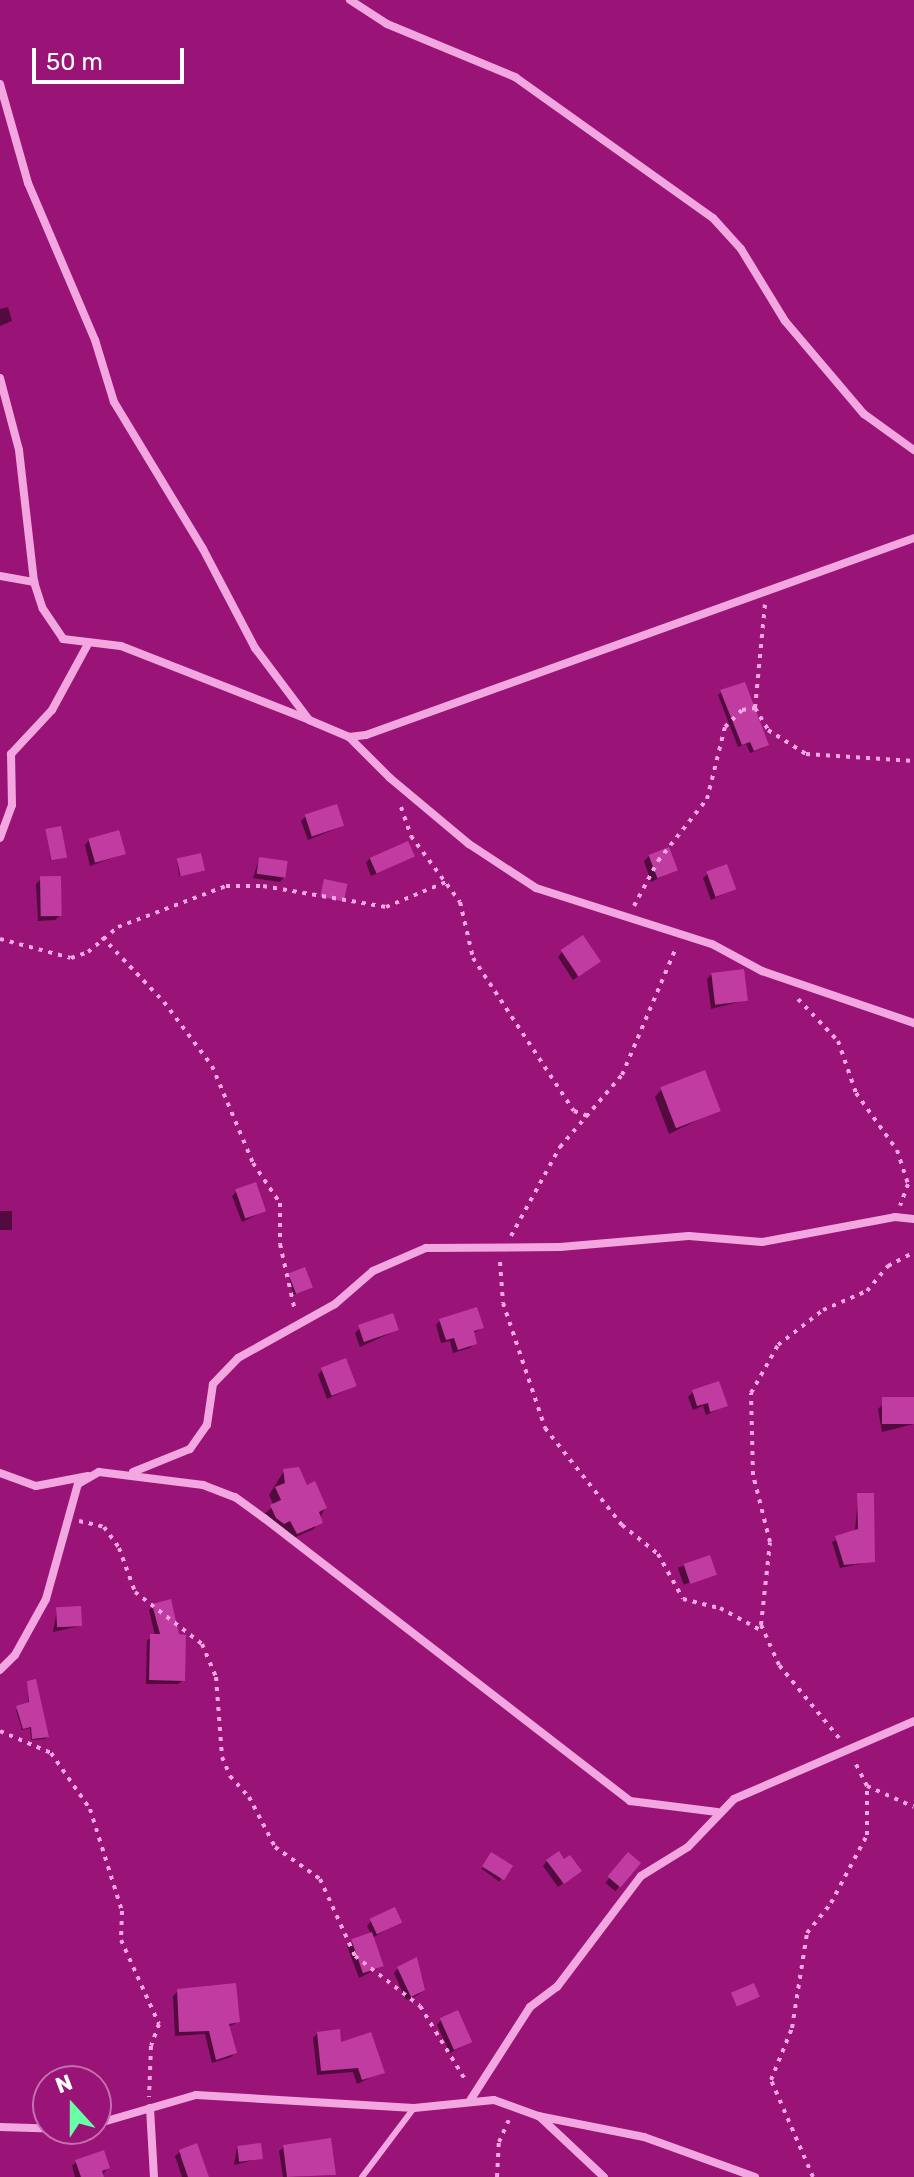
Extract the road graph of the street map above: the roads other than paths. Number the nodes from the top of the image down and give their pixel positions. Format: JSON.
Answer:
{"nodes":[{"id":1,"x":350,"y":0,"type":"edge"},
{"id":2,"x":0,"y":84,"type":"edge"},
{"id":3,"x":0,"y":378,"type":"edge"},
{"id":4,"x":914,"y":450,"type":"edge"},
{"id":5,"x":914,"y":538,"type":"edge"},
{"id":6,"x":0,"y":576,"type":"edge"},
{"id":7,"x":34,"y":582,"type":"junction"},
{"id":8,"x":88,"y":644,"type":"junction"},
{"id":9,"x":309,"y":720,"type":"junction"},
{"id":10,"x":349,"y":737,"type":"junction"},
{"id":11,"x":11,"y":754,"type":"junction"},
{"id":12,"x":0,"y":762,"type":"edge"},
{"id":13,"x":0,"y":838,"type":"edge"},
{"id":14,"x":914,"y":1023,"type":"edge"},
{"id":15,"x":914,"y":1219,"type":"edge"},
{"id":16,"x":0,"y":1473,"type":"edge"},
{"id":17,"x":129,"y":1473,"type":"junction"},
{"id":18,"x":88,"y":1476,"type":"junction"},
{"id":19,"x":0,"y":1670,"type":"edge"},
{"id":20,"x":914,"y":1721,"type":"edge"},
{"id":21,"x":717,"y":1812,"type":"junction"},
{"id":22,"x":471,"y":2099,"type":"junction"},
{"id":23,"x":150,"y":2108,"type":"junction"},
{"id":24,"x":414,"y":2108,"type":"junction"},
{"id":25,"x":538,"y":2116,"type":"junction"},
{"id":26,"x":112,"y":2119,"type":"edge"},
{"id":27,"x":0,"y":2127,"type":"edge"},
{"id":28,"x":32,"y":2128,"type":"edge"},
{"id":29,"x":154,"y":2177,"type":"edge"},
{"id":30,"x":362,"y":2177,"type":"edge"},
{"id":31,"x":604,"y":2177,"type":"edge"},
{"id":32,"x":755,"y":2177,"type":"edge"}],
"edges":[{"from":1,"to":4,"type":"street"},
{"from":2,"to":9,"type":"street"},
{"from":3,"to":7,"type":"street"},
{"from":5,"to":10,"type":"street"},
{"from":6,"to":7,"type":"street"},
{"from":7,"to":8,"type":"street"},
{"from":8,"to":9,"type":"street"},
{"from":8,"to":11,"type":"street"},
{"from":9,"to":10,"type":"street"},
{"from":10,"to":14,"type":"street"},
{"from":11,"to":12,"type":"street"},
{"from":11,"to":13,"type":"street"},
{"from":15,"to":17,"type":"street"},
{"from":16,"to":18,"type":"street"},
{"from":17,"to":18,"type":"street"},
{"from":17,"to":21,"type":"street"},
{"from":18,"to":19,"type":"street"},
{"from":20,"to":21,"type":"street"},
{"from":21,"to":22,"type":"street"},
{"from":22,"to":24,"type":"street"},
{"from":22,"to":25,"type":"street"},
{"from":23,"to":24,"type":"street"},
{"from":23,"to":26,"type":"street"},
{"from":23,"to":29,"type":"street"},
{"from":24,"to":30,"type":"lane"},
{"from":25,"to":31,"type":"street"},
{"from":25,"to":32,"type":"street"},
{"from":27,"to":28,"type":"street"}]}
